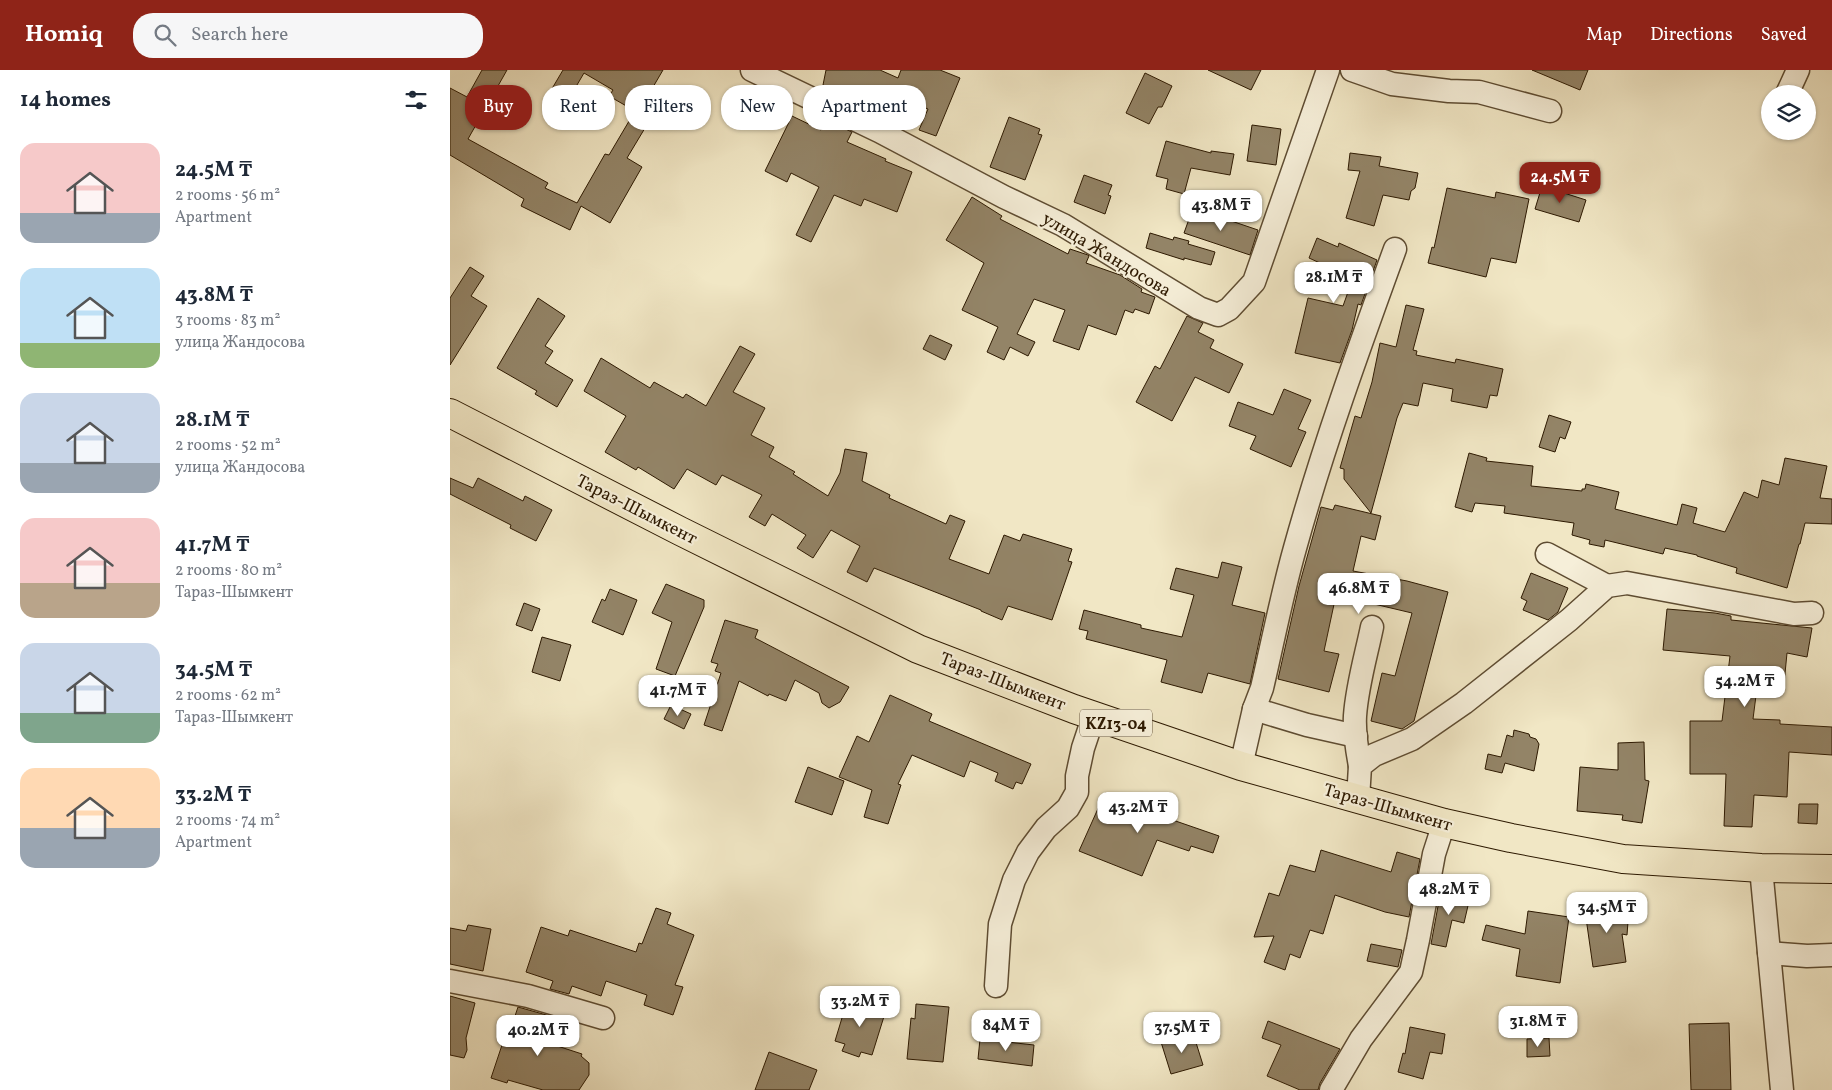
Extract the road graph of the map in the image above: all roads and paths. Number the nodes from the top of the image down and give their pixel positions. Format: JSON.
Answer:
{"nodes":[{"id":1,"x":752,"y":70,"type":"edge"},
{"id":2,"x":1328,"y":70,"type":"edge"},
{"id":3,"x":1352,"y":70,"type":"edge"},
{"id":4,"x":1798,"y":70,"type":"edge"},
{"id":5,"x":1791,"y":85,"type":"edge"},
{"id":6,"x":1550,"y":111,"type":"dead end"},
{"id":7,"x":1395,"y":250,"type":"dead end"},
{"id":8,"x":450,"y":413,"type":"edge"},
{"id":9,"x":1547,"y":554,"type":"dead end"},
{"id":10,"x":1607,"y":586,"type":"junction"},
{"id":11,"x":1812,"y":613,"type":"dead end"},
{"id":12,"x":1372,"y":627,"type":"dead end"},
{"id":13,"x":1254,"y":708,"type":"junction"},
{"id":14,"x":1094,"y":715,"type":"junction"},
{"id":15,"x":1356,"y":736,"type":"junction"},
{"id":16,"x":1241,"y":766,"type":"junction"},
{"id":17,"x":1360,"y":766,"type":"junction"},
{"id":18,"x":1358,"y":799,"type":"junction"},
{"id":19,"x":1444,"y":823,"type":"junction"},
{"id":20,"x":1762,"y":868,"type":"junction"},
{"id":21,"x":1832,"y":869,"type":"edge"},
{"id":22,"x":1769,"y":953,"type":"junction"},
{"id":23,"x":1832,"y":954,"type":"edge"},
{"id":24,"x":450,"y":981,"type":"edge"},
{"id":25,"x":996,"y":986,"type":"dead end"},
{"id":26,"x":603,"y":1018,"type":"dead end"},
{"id":27,"x":1331,"y":1090,"type":"edge"},
{"id":28,"x":1782,"y":1090,"type":"edge"}],
"edges":[{"from":1,"to":2,"type":"street","name":"улица Жандосова"},
{"from":3,"to":6,"type":"street"},
{"from":4,"to":5,"type":"street"},
{"from":7,"to":13,"type":"street"},
{"from":8,"to":14,"type":"main road","name":"Тараз-Шымкент","number":"KZ13-04"},
{"from":9,"to":10,"type":"street"},
{"from":10,"to":11,"type":"street"},
{"from":10,"to":17,"type":"street"},
{"from":12,"to":15,"type":"street"},
{"from":13,"to":15,"type":"street"},
{"from":13,"to":16,"type":"street"},
{"from":14,"to":16,"type":"main road","name":"Тараз-Шымкент","number":"KZ13-04"},
{"from":14,"to":25,"type":"street"},
{"from":15,"to":17,"type":"street"},
{"from":16,"to":18,"type":"main road","name":"Тараз-Шымкент","number":"KZ13-04"},
{"from":17,"to":18,"type":"street"},
{"from":18,"to":19,"type":"main road","name":"Тараз-Шымкент","number":"KZ13-04"},
{"from":19,"to":20,"type":"main road","name":"Тараз-Шымкент","number":"KZ13-04"},
{"from":19,"to":27,"type":"street"},
{"from":20,"to":21,"type":"main road","name":"Тараз-Шымкент","number":"KZ13-04"},
{"from":20,"to":22,"type":"street"},
{"from":22,"to":23,"type":"street"},
{"from":22,"to":28,"type":"street"},
{"from":24,"to":26,"type":"street"}]}
